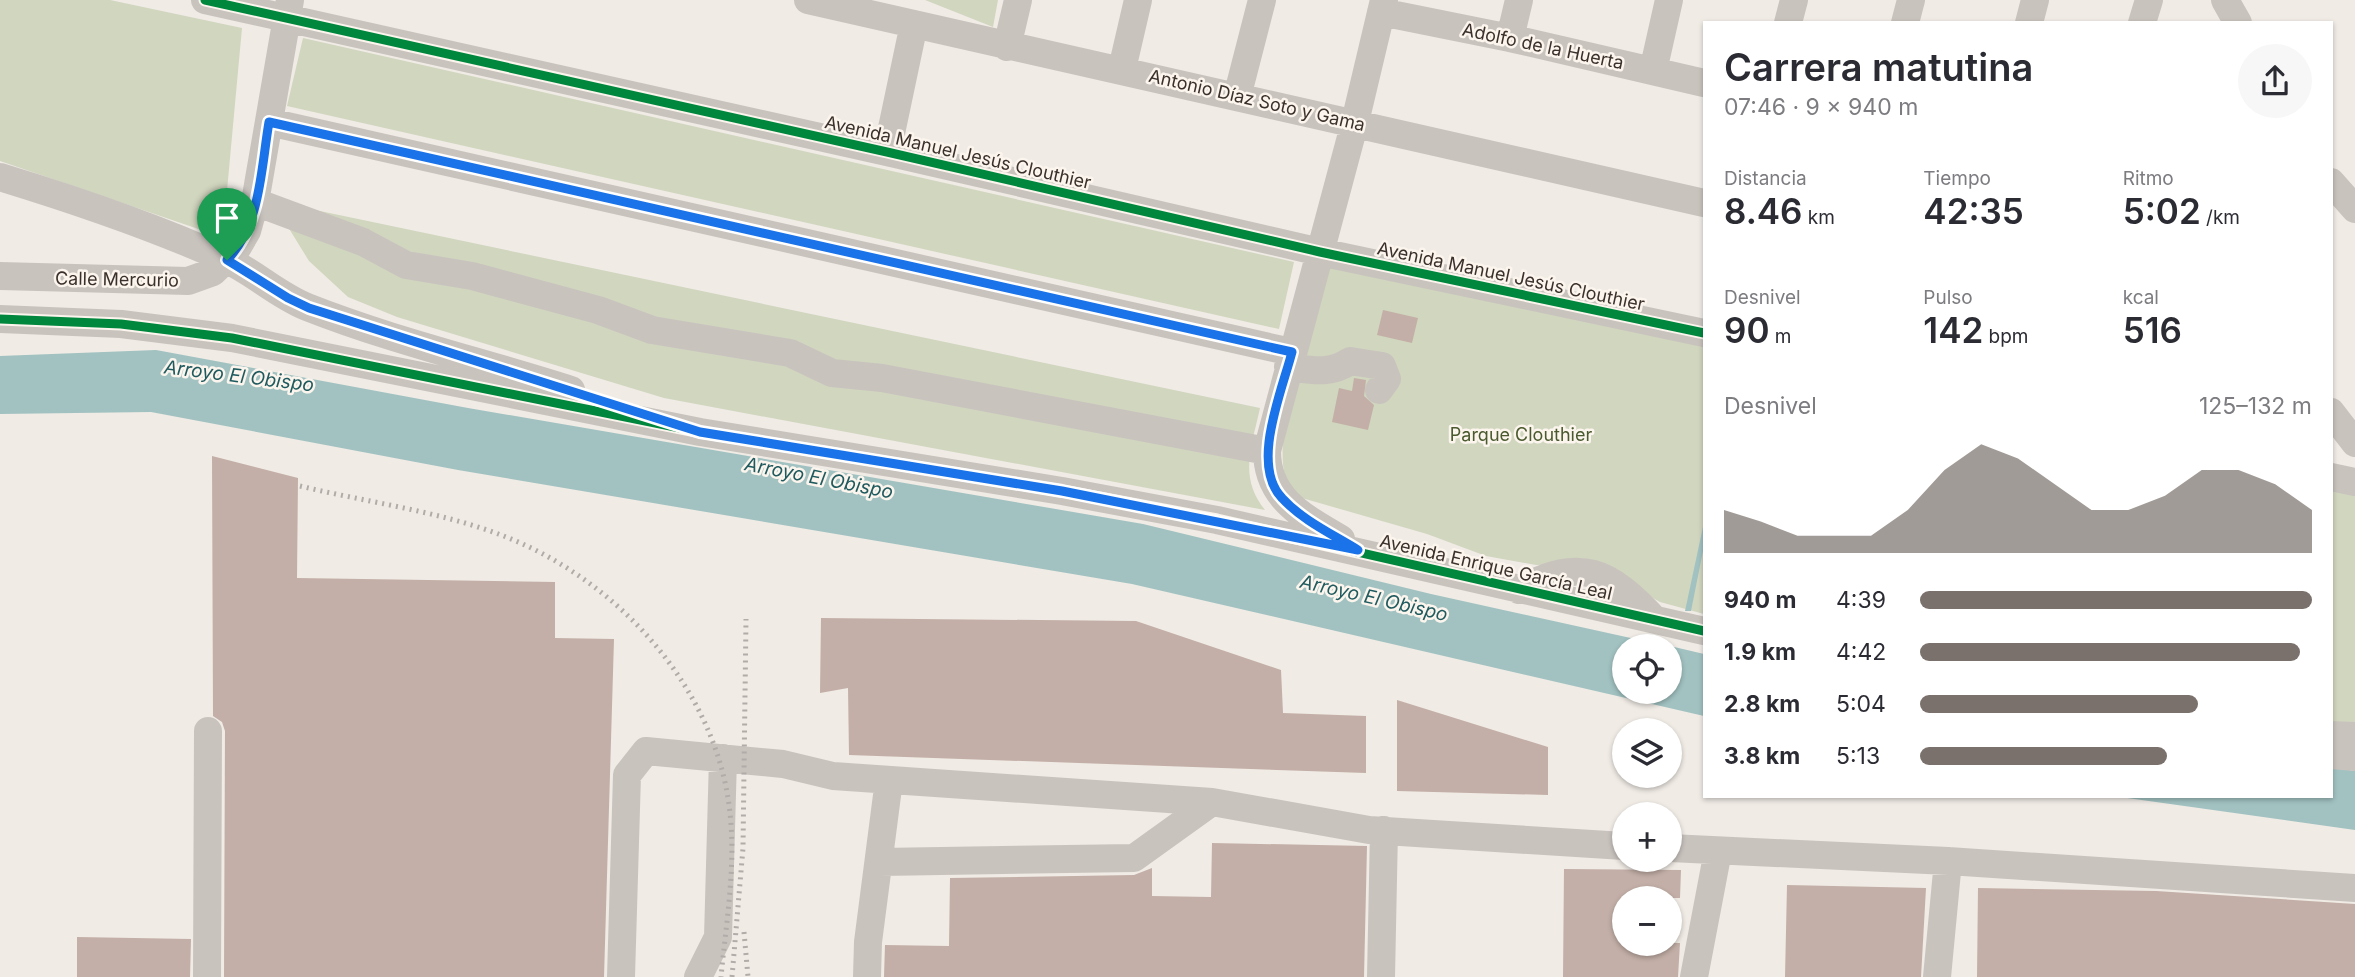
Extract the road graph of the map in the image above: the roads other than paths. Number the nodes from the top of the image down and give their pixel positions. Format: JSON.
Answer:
{"nodes":[{"id":1,"x":205,"y":0,"type":"edge"},
{"id":2,"x":808,"y":0,"type":"edge"},
{"id":3,"x":1018,"y":0,"type":"edge"},
{"id":4,"x":1138,"y":0,"type":"edge"},
{"id":5,"x":1262,"y":0,"type":"edge"},
{"id":6,"x":1519,"y":0,"type":"edge"},
{"id":7,"x":1668,"y":0,"type":"edge"},
{"id":8,"x":1794,"y":0,"type":"edge"},
{"id":9,"x":1911,"y":0,"type":"edge"},
{"id":10,"x":2035,"y":0,"type":"edge"},
{"id":11,"x":2149,"y":0,"type":"edge"},
{"id":12,"x":2225,"y":0,"type":"edge"},
{"id":13,"x":1383,"y":6,"type":"edge"},
{"id":14,"x":288,"y":9,"type":"edge"},
{"id":15,"x":1789,"y":21,"type":"edge"},
{"id":16,"x":1906,"y":21,"type":"edge"},
{"id":17,"x":2030,"y":21,"type":"edge"},
{"id":18,"x":2143,"y":21,"type":"edge"},
{"id":19,"x":2237,"y":21,"type":"edge"},
{"id":20,"x":914,"y":24,"type":"junction"},
{"id":21,"x":1510,"y":38,"type":"junction"},
{"id":22,"x":1007,"y":47,"type":"junction"},
{"id":23,"x":1122,"y":69,"type":"junction"},
{"id":24,"x":1653,"y":71,"type":"junction"},
{"id":25,"x":1703,"y":83,"type":"edge"},
{"id":26,"x":1237,"y":97,"type":"junction"},
{"id":27,"x":269,"y":122,"type":"junction"},
{"id":28,"x":1355,"y":122,"type":"junction"},
{"id":29,"x":887,"y":152,"type":"junction"},
{"id":30,"x":0,"y":177,"type":"edge"},
{"id":31,"x":2333,"y":183,"type":"edge"},
{"id":32,"x":256,"y":202,"type":"junction"},
{"id":33,"x":1703,"y":203,"type":"edge"},
{"id":34,"x":2355,"y":209,"type":"edge"},
{"id":35,"x":1320,"y":252,"type":"junction"},
{"id":36,"x":227,"y":260,"type":"junction"},
{"id":37,"x":0,"y":276,"type":"edge"},
{"id":38,"x":0,"y":319,"type":"edge"},
{"id":39,"x":1703,"y":333,"type":"edge"},
{"id":40,"x":1290,"y":360,"type":"junction"},
{"id":41,"x":1379,"y":390,"type":"dead end"},
{"id":42,"x":2333,"y":415,"type":"edge"},
{"id":43,"x":700,"y":432,"type":"junction"},
{"id":44,"x":2355,"y":443,"type":"edge"},
{"id":45,"x":1267,"y":451,"type":"junction"},
{"id":46,"x":2333,"y":477,"type":"edge"},
{"id":47,"x":2355,"y":482,"type":"edge"},
{"id":48,"x":1358,"y":550,"type":"junction"},
{"id":49,"x":1703,"y":631,"type":"edge"},
{"id":50,"x":208,"y":731,"type":"dead end"},
{"id":51,"x":2333,"y":735,"type":"edge"},
{"id":52,"x":2355,"y":736,"type":"edge"},
{"id":53,"x":2333,"y":755,"type":"edge"},
{"id":54,"x":2355,"y":757,"type":"edge"},
{"id":55,"x":723,"y":758,"type":"junction"},
{"id":56,"x":890,"y":780,"type":"junction"},
{"id":57,"x":1212,"y":802,"type":"junction"},
{"id":58,"x":1384,"y":831,"type":"junction"},
{"id":59,"x":1612,"y":845,"type":"edge"},
{"id":60,"x":1682,"y":849,"type":"edge"},
{"id":61,"x":1718,"y":851,"type":"junction"},
{"id":62,"x":1948,"y":861,"type":"junction"},
{"id":63,"x":880,"y":862,"type":"junction"},
{"id":64,"x":2355,"y":888,"type":"edge"},
{"id":65,"x":207,"y":977,"type":"edge"},
{"id":66,"x":621,"y":977,"type":"edge"},
{"id":67,"x":698,"y":977,"type":"edge"},
{"id":68,"x":867,"y":977,"type":"edge"},
{"id":69,"x":1381,"y":977,"type":"edge"},
{"id":70,"x":1694,"y":977,"type":"edge"},
{"id":71,"x":1937,"y":977,"type":"edge"}],
"edges":[{"from":1,"to":14,"type":"street","name":"Avenida Manuel Jesús Clouthier"},
{"from":2,"to":20,"type":"street","name":"Antonio Díaz Soto y Gama"},
{"from":3,"to":22,"type":"street"},
{"from":4,"to":23,"type":"street"},
{"from":5,"to":26,"type":"street"},
{"from":6,"to":21,"type":"street"},
{"from":7,"to":24,"type":"street"},
{"from":8,"to":15,"type":"street"},
{"from":9,"to":16,"type":"street"},
{"from":10,"to":17,"type":"street"},
{"from":11,"to":18,"type":"street"},
{"from":12,"to":19,"type":"street"},
{"from":13,"to":21,"type":"street","name":"Adolfo de la Huerta"},
{"from":13,"to":28,"type":"street"},
{"from":14,"to":27,"type":"street"},
{"from":14,"to":29,"type":"street","name":"Avenida Manuel Jesús Clouthier"},
{"from":20,"to":22,"type":"street","name":"Antonio Díaz Soto y Gama"},
{"from":20,"to":29,"type":"street"},
{"from":21,"to":24,"type":"street","name":"Adolfo de la Huerta"},
{"from":22,"to":23,"type":"street","name":"Antonio Díaz Soto y Gama"},
{"from":23,"to":26,"type":"street","name":"Antonio Díaz Soto y Gama"},
{"from":24,"to":25,"type":"street","name":"Adolfo de la Huerta"},
{"from":26,"to":28,"type":"street","name":"Antonio Díaz Soto y Gama"},
{"from":27,"to":32,"type":"street"},
{"from":27,"to":40,"type":"street"},
{"from":28,"to":33,"type":"street","name":"Antonio Díaz Soto y Gama"},
{"from":28,"to":35,"type":"street"},
{"from":29,"to":35,"type":"street","name":"Avenida Manuel Jesús Clouthier"},
{"from":30,"to":36,"type":"street"},
{"from":31,"to":34,"type":"street"},
{"from":32,"to":36,"type":"street"},
{"from":32,"to":45,"type":"street"},
{"from":35,"to":39,"type":"street","name":"Avenida Manuel Jesús Clouthier"},
{"from":35,"to":40,"type":"street"},
{"from":36,"to":37,"type":"street","name":"Calle Mercurio"},
{"from":36,"to":43,"type":"street"},
{"from":38,"to":43,"type":"street"},
{"from":40,"to":41,"type":"street"},
{"from":40,"to":45,"type":"street"},
{"from":42,"to":44,"type":"street"},
{"from":43,"to":48,"type":"street","name":"Avenida Enrique García Leal"},
{"from":45,"to":48,"type":"street"},
{"from":46,"to":47,"type":"street"},
{"from":48,"to":49,"type":"street","name":"Avenida Enrique García Leal"},
{"from":50,"to":65,"type":"street"},
{"from":51,"to":52,"type":"street"},
{"from":53,"to":54,"type":"street"},
{"from":55,"to":56,"type":"street"},
{"from":55,"to":66,"type":"street"},
{"from":55,"to":67,"type":"street"},
{"from":56,"to":57,"type":"street"},
{"from":56,"to":63,"type":"street"},
{"from":57,"to":58,"type":"street"},
{"from":57,"to":63,"type":"street"},
{"from":58,"to":59,"type":"street"},
{"from":58,"to":69,"type":"street"},
{"from":60,"to":61,"type":"street"},
{"from":61,"to":62,"type":"street"},
{"from":61,"to":70,"type":"street"},
{"from":62,"to":64,"type":"street"},
{"from":62,"to":71,"type":"street"},
{"from":63,"to":68,"type":"street"}]}
